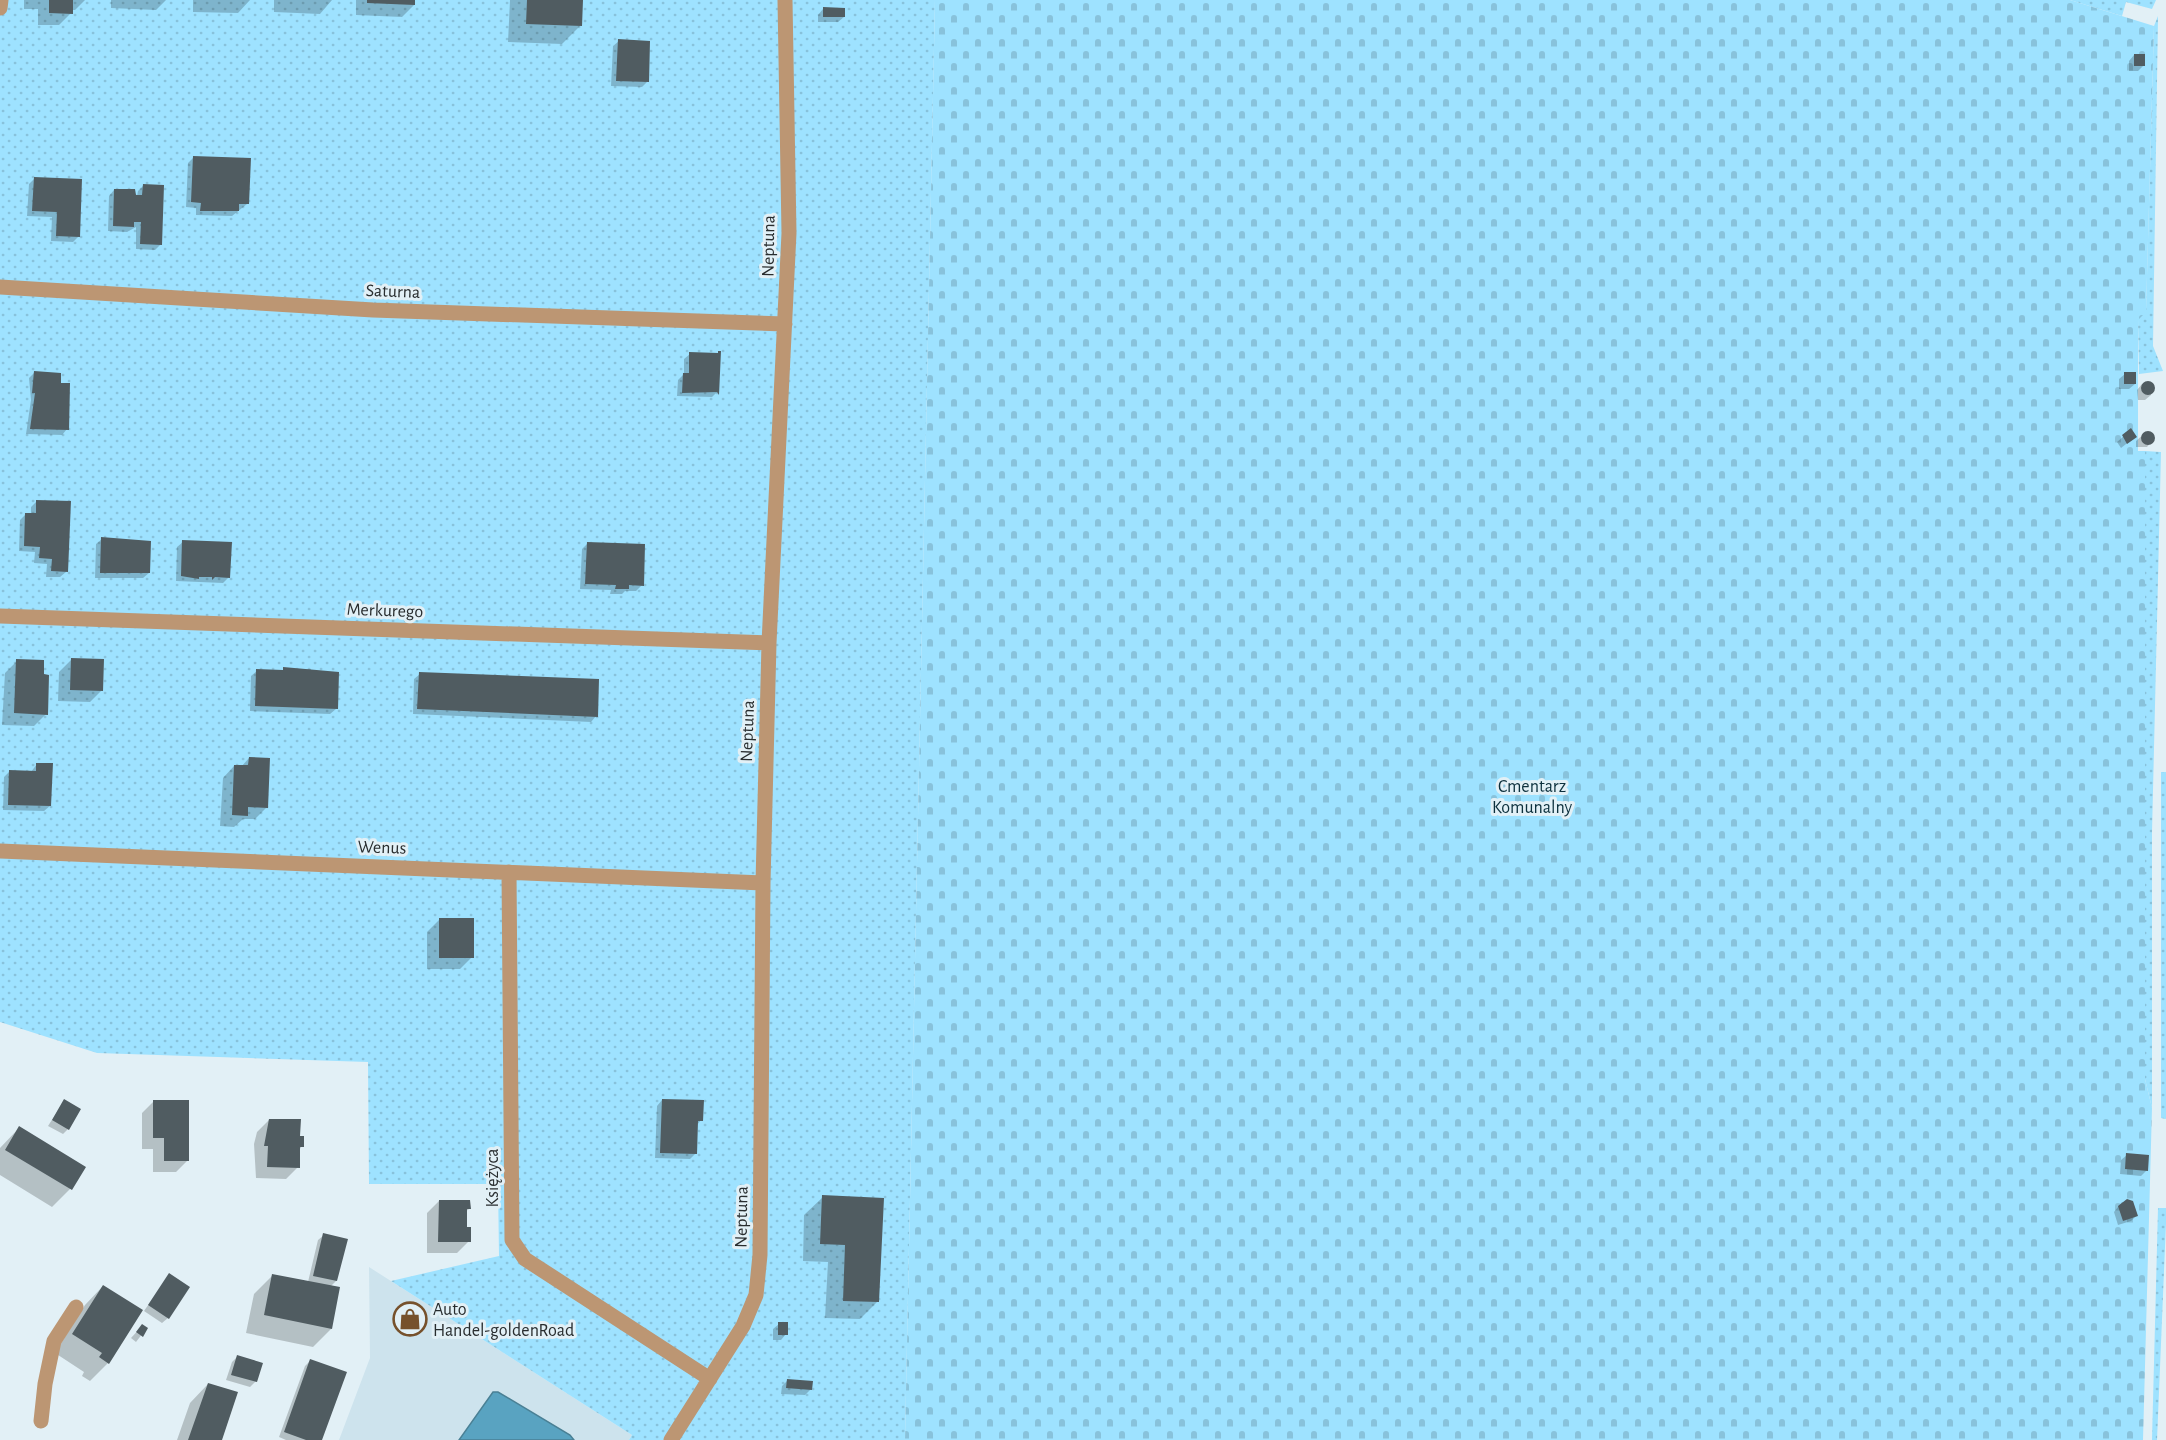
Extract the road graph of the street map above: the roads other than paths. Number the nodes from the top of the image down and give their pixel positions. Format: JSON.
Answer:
{"nodes":[{"id":1,"x":1,"y":0,"type":"edge"},
{"id":2,"x":785,"y":0,"type":"edge"},
{"id":3,"x":0,"y":8,"type":"edge"},
{"id":4,"x":0,"y":287,"type":"edge"},
{"id":5,"x":785,"y":324,"type":"junction"},
{"id":6,"x":0,"y":616,"type":"edge"},
{"id":7,"x":769,"y":643,"type":"junction"},
{"id":8,"x":0,"y":852,"type":"edge"},
{"id":9,"x":509,"y":872,"type":"junction"},
{"id":10,"x":763,"y":883,"type":"junction"},
{"id":11,"x":76,"y":1307,"type":"dead end"},
{"id":12,"x":710,"y":1379,"type":"junction"},
{"id":13,"x":41,"y":1421,"type":"dead end"},
{"id":14,"x":671,"y":1440,"type":"edge"}],
"edges":[{"from":1,"to":3,"type":"street"},
{"from":2,"to":5,"type":"street","name":"Neptuna"},
{"from":4,"to":5,"type":"street","name":"Saturna"},
{"from":5,"to":7,"type":"street","name":"Neptuna"},
{"from":6,"to":7,"type":"street","name":"Merkurego"},
{"from":7,"to":10,"type":"street","name":"Neptuna"},
{"from":8,"to":9,"type":"street","name":"Wenus"},
{"from":9,"to":10,"type":"street","name":"Wenus"},
{"from":9,"to":12,"type":"street","name":"Księżyca"},
{"from":10,"to":12,"type":"street","name":"Neptuna"},
{"from":11,"to":13,"type":"street"},
{"from":12,"to":14,"type":"street","name":"Neptuna"}]}
